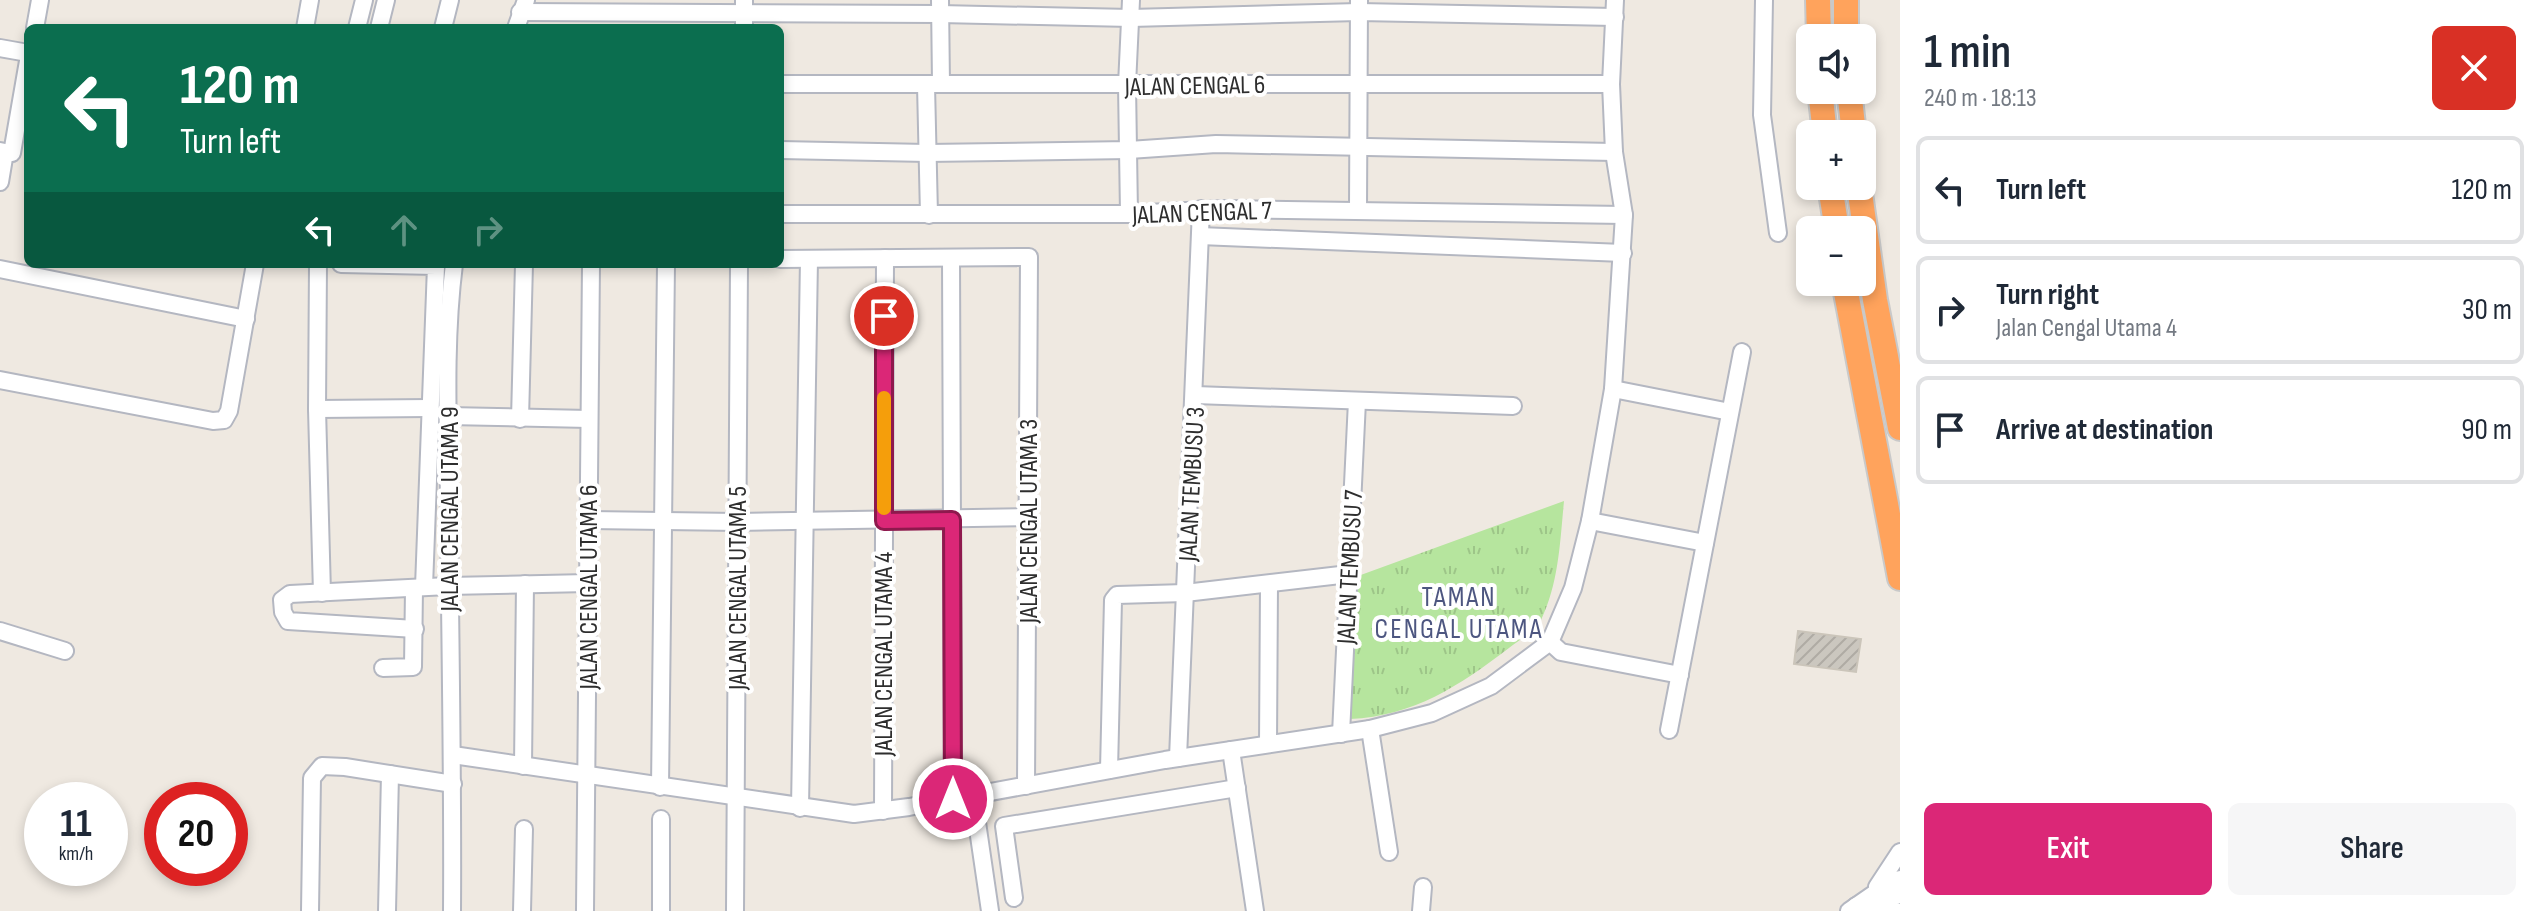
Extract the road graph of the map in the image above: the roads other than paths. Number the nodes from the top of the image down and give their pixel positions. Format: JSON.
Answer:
{"nodes":[{"id":1,"x":40,"y":0,"type":"edge"},
{"id":2,"x":310,"y":0,"type":"edge"},
{"id":3,"x":364,"y":0,"type":"edge"},
{"id":4,"x":386,"y":0,"type":"edge"},
{"id":5,"x":450,"y":0,"type":"edge"},
{"id":6,"x":1131,"y":0,"type":"edge"},
{"id":7,"x":1764,"y":0,"type":"edge"},
{"id":8,"x":1818,"y":0,"type":"edge"},
{"id":9,"x":1846,"y":0,"type":"edge"},
{"id":10,"x":1359,"y":6,"type":"edge"},
{"id":11,"x":940,"y":7,"type":"edge"},
{"id":12,"x":1615,"y":8,"type":"edge"},
{"id":13,"x":521,"y":13,"type":"edge"},
{"id":14,"x":744,"y":14,"type":"edge"},
{"id":15,"x":1131,"y":18,"type":"junction"},
{"id":16,"x":36,"y":24,"type":"edge"},
{"id":17,"x":306,"y":24,"type":"edge"},
{"id":18,"x":361,"y":24,"type":"edge"},
{"id":19,"x":380,"y":24,"type":"edge"},
{"id":20,"x":444,"y":24,"type":"edge"},
{"id":21,"x":1819,"y":24,"type":"edge"},
{"id":22,"x":1846,"y":24,"type":"edge"},
{"id":23,"x":0,"y":48,"type":"edge"},
{"id":24,"x":24,"y":52,"type":"edge"},
{"id":25,"x":24,"y":83,"type":"edge"},
{"id":26,"x":1359,"y":83,"type":"junction"},
{"id":27,"x":784,"y":84,"type":"edge"},
{"id":28,"x":933,"y":84,"type":"junction"},
{"id":29,"x":1611,"y":84,"type":"junction"},
{"id":30,"x":1127,"y":85,"type":"junction"},
{"id":31,"x":1358,"y":147,"type":"junction"},
{"id":32,"x":784,"y":150,"type":"edge"},
{"id":33,"x":1129,"y":150,"type":"junction"},
{"id":34,"x":1614,"y":152,"type":"junction"},
{"id":35,"x":11,"y":153,"type":"edge"},
{"id":36,"x":927,"y":153,"type":"junction"},
{"id":37,"x":0,"y":182,"type":"edge"},
{"id":38,"x":1861,"y":200,"type":"edge"},
{"id":39,"x":1201,"y":209,"type":"junction"},
{"id":40,"x":1358,"y":209,"type":"junction"},
{"id":41,"x":784,"y":214,"type":"edge"},
{"id":42,"x":1129,"y":214,"type":"junction"},
{"id":43,"x":929,"y":215,"type":"junction"},
{"id":44,"x":1624,"y":215,"type":"junction"},
{"id":45,"x":1778,"y":233,"type":"dead end"},
{"id":46,"x":1200,"y":236,"type":"junction"},
{"id":47,"x":1623,"y":253,"type":"junction"},
{"id":48,"x":885,"y":258,"type":"junction"},
{"id":49,"x":951,"y":258,"type":"junction"},
{"id":50,"x":784,"y":259,"type":"edge"},
{"id":51,"x":809,"y":259,"type":"junction"},
{"id":52,"x":254,"y":268,"type":"edge"},
{"id":53,"x":318,"y":268,"type":"edge"},
{"id":54,"x":436,"y":268,"type":"edge"},
{"id":55,"x":453,"y":268,"type":"edge"},
{"id":56,"x":524,"y":268,"type":"edge"},
{"id":57,"x":591,"y":268,"type":"edge"},
{"id":58,"x":666,"y":268,"type":"edge"},
{"id":59,"x":739,"y":268,"type":"edge"},
{"id":60,"x":0,"y":269,"type":"edge"},
{"id":61,"x":1847,"y":296,"type":"edge"},
{"id":62,"x":246,"y":319,"type":"junction"},
{"id":63,"x":1742,"y":352,"type":"dead end"},
{"id":64,"x":0,"y":380,"type":"edge"},
{"id":65,"x":1613,"y":389,"type":"junction"},
{"id":66,"x":1195,"y":395,"type":"junction"},
{"id":67,"x":1357,"y":401,"type":"junction"},
{"id":68,"x":1513,"y":406,"type":"dead end"},
{"id":69,"x":430,"y":408,"type":"junction"},
{"id":70,"x":317,"y":409,"type":"junction"},
{"id":71,"x":1730,"y":412,"type":"junction"},
{"id":72,"x":448,"y":416,"type":"junction"},
{"id":73,"x":520,"y":419,"type":"junction"},
{"id":74,"x":589,"y":419,"type":"junction"},
{"id":75,"x":1900,"y":428,"type":"edge"},
{"id":76,"x":1894,"y":515,"type":"edge"},
{"id":77,"x":1028,"y":517,"type":"junction"},
{"id":78,"x":589,"y":520,"type":"junction"},
{"id":79,"x":952,"y":520,"type":"junction"},
{"id":80,"x":663,"y":521,"type":"junction"},
{"id":81,"x":884,"y":521,"type":"junction"},
{"id":82,"x":1590,"y":521,"type":"junction"},
{"id":83,"x":738,"y":522,"type":"junction"},
{"id":84,"x":804,"y":522,"type":"junction"},
{"id":85,"x":1705,"y":543,"type":"junction"},
{"id":86,"x":1349,"y":574,"type":"junction"},
{"id":87,"x":1900,"y":578,"type":"edge"},
{"id":88,"x":588,"y":583,"type":"junction"},
{"id":89,"x":525,"y":584,"type":"junction"},
{"id":90,"x":1269,"y":584,"type":"junction"},
{"id":91,"x":448,"y":586,"type":"junction"},
{"id":92,"x":419,"y":588,"type":"junction"},
{"id":93,"x":322,"y":593,"type":"junction"},
{"id":94,"x":1185,"y":593,"type":"junction"},
{"id":95,"x":415,"y":629,"type":"junction"},
{"id":96,"x":0,"y":631,"type":"edge"},
{"id":97,"x":1550,"y":642,"type":"junction"},
{"id":98,"x":65,"y":651,"type":"dead end"},
{"id":99,"x":383,"y":668,"type":"dead end"},
{"id":100,"x":1680,"y":675,"type":"junction"},
{"id":101,"x":1370,"y":729,"type":"junction"},
{"id":102,"x":1669,"y":730,"type":"dead end"},
{"id":103,"x":1341,"y":734,"type":"junction"},
{"id":104,"x":1268,"y":744,"type":"junction"},
{"id":105,"x":1231,"y":750,"type":"junction"},
{"id":106,"x":453,"y":755,"type":"junction"},
{"id":107,"x":1178,"y":758,"type":"junction"},
{"id":108,"x":523,"y":766,"type":"junction"},
{"id":109,"x":1109,"y":770,"type":"junction"},
{"id":110,"x":390,"y":774,"type":"junction"},
{"id":111,"x":587,"y":775,"type":"junction"},
{"id":112,"x":453,"y":784,"type":"junction"},
{"id":113,"x":1026,"y":786,"type":"junction"},
{"id":114,"x":660,"y":787,"type":"junction"},
{"id":115,"x":1237,"y":788,"type":"junction"},
{"id":116,"x":973,"y":795,"type":"junction"},
{"id":117,"x":736,"y":799,"type":"junction"},
{"id":118,"x":953,"y":799,"type":"junction"},
{"id":119,"x":800,"y":808,"type":"junction"},
{"id":120,"x":883,"y":811,"type":"junction"},
{"id":121,"x":661,"y":819,"type":"dead end"},
{"id":122,"x":524,"y":829,"type":"dead end"},
{"id":123,"x":1389,"y":852,"type":"dead end"},
{"id":124,"x":1900,"y":852,"type":"edge"},
{"id":125,"x":1900,"y":879,"type":"edge"},
{"id":126,"x":1423,"y":887,"type":"dead end"},
{"id":127,"x":1900,"y":895,"type":"edge"},
{"id":128,"x":1014,"y":898,"type":"dead end"},
{"id":129,"x":1858,"y":905,"type":"edge"},
{"id":130,"x":310,"y":911,"type":"edge"},
{"id":131,"x":387,"y":911,"type":"edge"},
{"id":132,"x":452,"y":911,"type":"edge"},
{"id":133,"x":522,"y":911,"type":"edge"},
{"id":134,"x":585,"y":911,"type":"edge"},
{"id":135,"x":661,"y":911,"type":"edge"},
{"id":136,"x":735,"y":911,"type":"edge"},
{"id":137,"x":990,"y":911,"type":"edge"},
{"id":138,"x":1255,"y":911,"type":"edge"},
{"id":139,"x":1421,"y":911,"type":"edge"},
{"id":140,"x":1896,"y":911,"type":"edge"}],
"edges":[{"from":1,"to":16,"type":"street"},
{"from":2,"to":17,"type":"street"},
{"from":3,"to":18,"type":"street"},
{"from":4,"to":19,"type":"street"},
{"from":5,"to":20,"type":"street"},
{"from":6,"to":15,"type":"street"},
{"from":7,"to":45,"type":"street"},
{"from":8,"to":21,"type":"highway"},
{"from":9,"to":22,"type":"highway"},
{"from":10,"to":12,"type":"street"},
{"from":10,"to":15,"type":"street"},
{"from":10,"to":26,"type":"street"},
{"from":11,"to":14,"type":"street"},
{"from":11,"to":15,"type":"street"},
{"from":11,"to":28,"type":"street"},
{"from":12,"to":29,"type":"street"},
{"from":13,"to":14,"type":"street"},
{"from":15,"to":30,"type":"street"},
{"from":23,"to":24,"type":"street"},
{"from":25,"to":35,"type":"street"},
{"from":26,"to":29,"type":"street","name":"JALAN CENGAL 6"},
{"from":26,"to":30,"type":"street","name":"JALAN CENGAL 6"},
{"from":26,"to":31,"type":"street"},
{"from":27,"to":28,"type":"street","name":"JALAN CENGAL 6"},
{"from":28,"to":30,"type":"street","name":"JALAN CENGAL 6"},
{"from":28,"to":36,"type":"street"},
{"from":29,"to":34,"type":"street"},
{"from":30,"to":33,"type":"street"},
{"from":31,"to":33,"type":"street"},
{"from":31,"to":34,"type":"street"},
{"from":31,"to":40,"type":"street"},
{"from":32,"to":36,"type":"street"},
{"from":33,"to":36,"type":"street"},
{"from":33,"to":42,"type":"street"},
{"from":34,"to":44,"type":"street"},
{"from":35,"to":37,"type":"street"},
{"from":36,"to":43,"type":"street"},
{"from":38,"to":75,"type":"highway"},
{"from":39,"to":40,"type":"street","name":"JALAN CENGAL 7"},
{"from":39,"to":42,"type":"street","name":"JALAN CENGAL 7"},
{"from":39,"to":46,"type":"street","name":"JALAN TEMBUSU 3"},
{"from":40,"to":44,"type":"street","name":"JALAN CENGAL 7"},
{"from":41,"to":43,"type":"street","name":"JALAN CENGAL 7"},
{"from":42,"to":43,"type":"street","name":"JALAN CENGAL 7"},
{"from":44,"to":47,"type":"street"},
{"from":46,"to":47,"type":"street"},
{"from":46,"to":66,"type":"street","name":"JALAN TEMBUSU 3"},
{"from":47,"to":65,"type":"street"},
{"from":48,"to":49,"type":"street"},
{"from":48,"to":51,"type":"street"},
{"from":48,"to":81,"type":"street","name":"JALAN CENGAL UTAMA 4"},
{"from":49,"to":77,"type":"street","name":"JALAN CENGAL UTAMA 3"},
{"from":49,"to":79,"type":"street"},
{"from":50,"to":51,"type":"street"},
{"from":51,"to":84,"type":"street"},
{"from":52,"to":62,"type":"street"},
{"from":53,"to":70,"type":"street"},
{"from":54,"to":69,"type":"street"},
{"from":55,"to":72,"type":"street","name":"JALAN CENGAL UTAMA 9"},
{"from":56,"to":73,"type":"street"},
{"from":57,"to":74,"type":"street","name":"JALAN CENGAL UTAMA 6"},
{"from":58,"to":80,"type":"street"},
{"from":59,"to":83,"type":"street","name":"JALAN CENGAL UTAMA 5"},
{"from":60,"to":62,"type":"street"},
{"from":61,"to":76,"type":"highway"},
{"from":62,"to":64,"type":"street"},
{"from":63,"to":71,"type":"street"},
{"from":65,"to":71,"type":"street"},
{"from":65,"to":82,"type":"street"},
{"from":66,"to":67,"type":"street"},
{"from":66,"to":94,"type":"street","name":"JALAN TEMBUSU 3"},
{"from":67,"to":68,"type":"street"},
{"from":67,"to":86,"type":"street","name":"JALAN TEMBUSU 7"},
{"from":69,"to":70,"type":"street"},
{"from":69,"to":92,"type":"street"},
{"from":70,"to":93,"type":"street"},
{"from":71,"to":85,"type":"street"},
{"from":72,"to":73,"type":"street"},
{"from":72,"to":91,"type":"street","name":"JALAN CENGAL UTAMA 9"},
{"from":73,"to":74,"type":"street"},
{"from":74,"to":78,"type":"street","name":"JALAN CENGAL UTAMA 6"},
{"from":76,"to":87,"type":"highway"},
{"from":77,"to":79,"type":"street"},
{"from":77,"to":113,"type":"street","name":"JALAN CENGAL UTAMA 3"},
{"from":78,"to":80,"type":"street"},
{"from":78,"to":88,"type":"street","name":"JALAN CENGAL UTAMA 6"},
{"from":79,"to":81,"type":"street"},
{"from":79,"to":118,"type":"street"},
{"from":80,"to":83,"type":"street"},
{"from":80,"to":114,"type":"street"},
{"from":81,"to":84,"type":"street"},
{"from":81,"to":120,"type":"street","name":"JALAN CENGAL UTAMA 4"},
{"from":82,"to":85,"type":"street"},
{"from":82,"to":97,"type":"street"},
{"from":83,"to":84,"type":"street"},
{"from":83,"to":117,"type":"street","name":"JALAN CENGAL UTAMA 5"},
{"from":84,"to":119,"type":"street"},
{"from":85,"to":100,"type":"street"},
{"from":86,"to":90,"type":"street"},
{"from":86,"to":103,"type":"street","name":"JALAN TEMBUSU 7"},
{"from":88,"to":89,"type":"street"},
{"from":88,"to":111,"type":"street","name":"JALAN CENGAL UTAMA 6"},
{"from":89,"to":91,"type":"street"},
{"from":89,"to":108,"type":"street"},
{"from":90,"to":94,"type":"street"},
{"from":90,"to":104,"type":"street"},
{"from":91,"to":92,"type":"street"},
{"from":91,"to":106,"type":"street","name":"JALAN CENGAL UTAMA 9"},
{"from":92,"to":93,"type":"street"},
{"from":92,"to":95,"type":"street"},
{"from":93,"to":95,"type":"street"},
{"from":94,"to":107,"type":"street","name":"JALAN TEMBUSU 3"},
{"from":94,"to":109,"type":"street"},
{"from":95,"to":99,"type":"street"},
{"from":96,"to":98,"type":"street"},
{"from":97,"to":100,"type":"street"},
{"from":97,"to":101,"type":"street"},
{"from":100,"to":102,"type":"street"},
{"from":101,"to":103,"type":"street"},
{"from":101,"to":123,"type":"street"},
{"from":103,"to":104,"type":"street"},
{"from":104,"to":105,"type":"street"},
{"from":105,"to":107,"type":"street"},
{"from":105,"to":115,"type":"street"},
{"from":106,"to":108,"type":"street"},
{"from":106,"to":112,"type":"street","name":"JALAN CENGAL UTAMA 9"},
{"from":107,"to":109,"type":"street"},
{"from":108,"to":111,"type":"street"},
{"from":109,"to":113,"type":"street"},
{"from":110,"to":112,"type":"street"},
{"from":110,"to":130,"type":"street"},
{"from":110,"to":131,"type":"street"},
{"from":111,"to":114,"type":"street"},
{"from":111,"to":134,"type":"street","name":"JALAN CENGAL UTAMA 6"},
{"from":112,"to":132,"type":"street","name":"JALAN CENGAL UTAMA 9"},
{"from":113,"to":116,"type":"street"},
{"from":114,"to":117,"type":"street"},
{"from":115,"to":128,"type":"street"},
{"from":115,"to":138,"type":"street"},
{"from":116,"to":118,"type":"street"},
{"from":116,"to":137,"type":"street"},
{"from":117,"to":119,"type":"street"},
{"from":117,"to":136,"type":"street","name":"JALAN CENGAL UTAMA 5"},
{"from":118,"to":120,"type":"street"},
{"from":119,"to":120,"type":"street"},
{"from":121,"to":135,"type":"street"},
{"from":122,"to":133,"type":"street"},
{"from":124,"to":129,"type":"street"},
{"from":125,"to":129,"type":"street"},
{"from":126,"to":139,"type":"street"},
{"from":127,"to":129,"type":"street"},
{"from":129,"to":140,"type":"street"}]}
